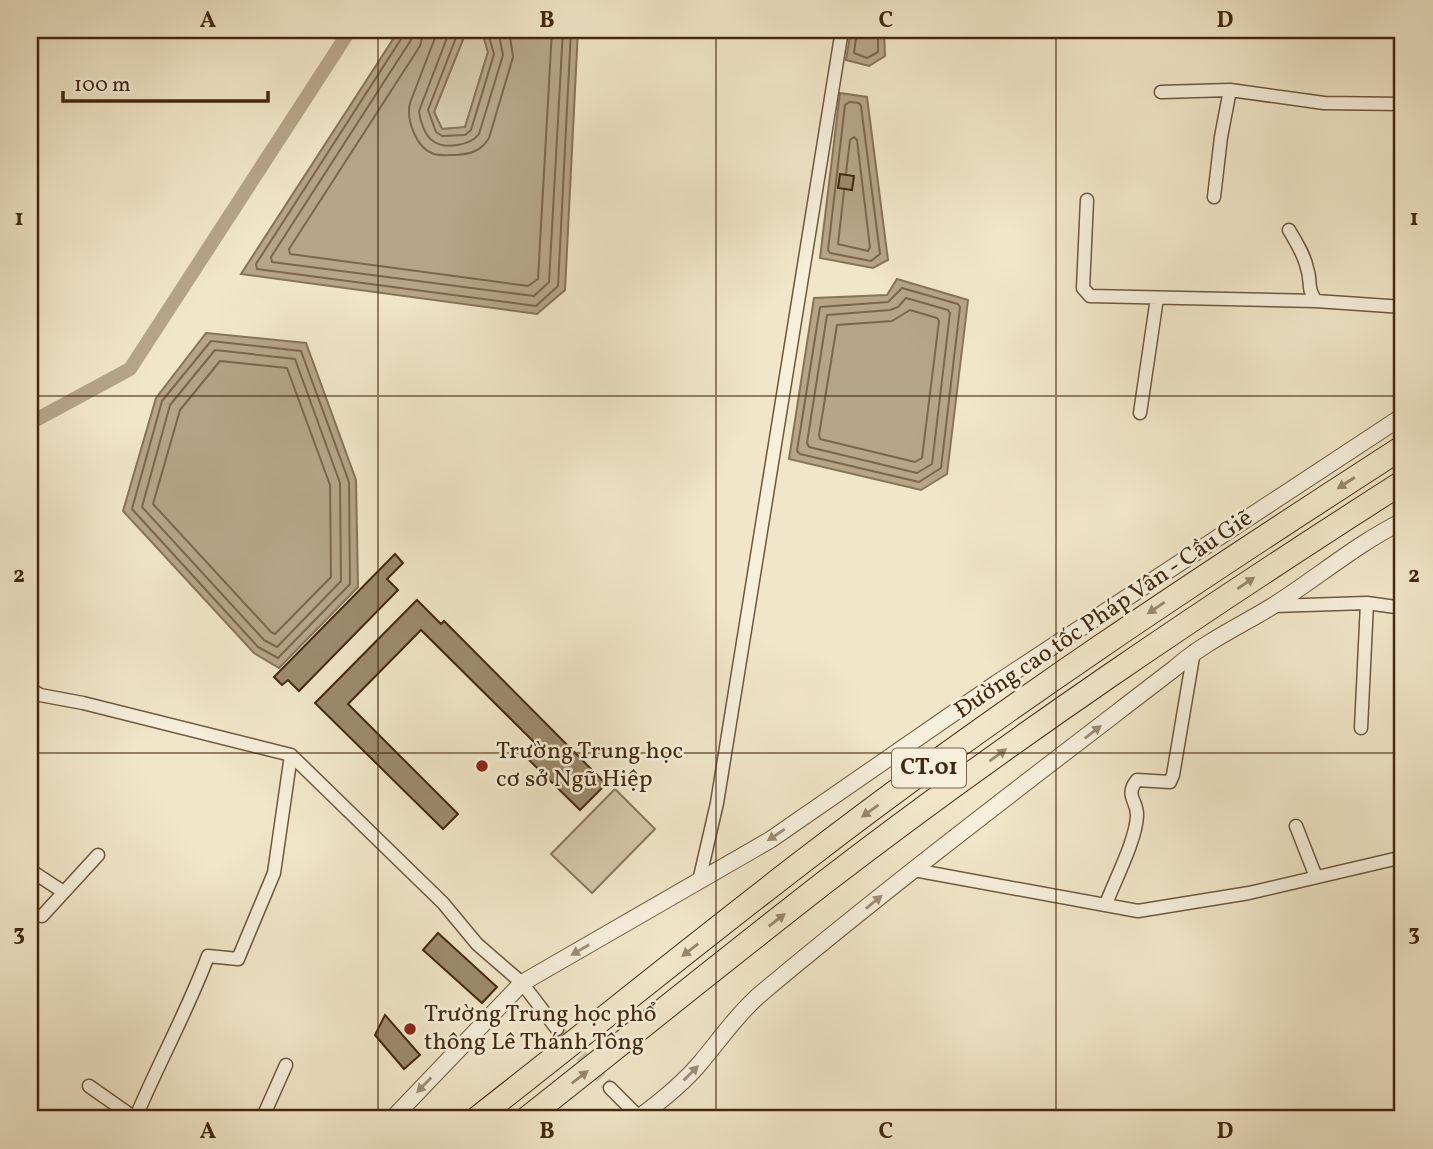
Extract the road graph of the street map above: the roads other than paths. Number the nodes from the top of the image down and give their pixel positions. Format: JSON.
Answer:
{"nodes":[{"id":1,"x":842,"y":30,"type":"edge"},
{"id":2,"x":1230,"y":90,"type":"junction"},
{"id":3,"x":1161,"y":92,"type":"dead end"},
{"id":4,"x":1403,"y":104,"type":"edge"},
{"id":5,"x":1214,"y":197,"type":"dead end"},
{"id":6,"x":1087,"y":200,"type":"dead end"},
{"id":7,"x":1289,"y":230,"type":"dead end"},
{"id":8,"x":1157,"y":298,"type":"junction"},
{"id":9,"x":1316,"y":301,"type":"junction"},
{"id":10,"x":1403,"y":307,"type":"edge"},
{"id":11,"x":1140,"y":413,"type":"dead end"},
{"id":12,"x":1403,"y":416,"type":"edge"},
{"id":13,"x":1403,"y":447,"type":"edge"},
{"id":14,"x":1403,"y":482,"type":"edge"},
{"id":15,"x":1403,"y":521,"type":"edge"},
{"id":16,"x":1367,"y":603,"type":"junction"},
{"id":17,"x":1272,"y":606,"type":"junction"},
{"id":18,"x":1403,"y":608,"type":"edge"},
{"id":19,"x":1194,"y":651,"type":"junction"},
{"id":20,"x":30,"y":689,"type":"edge"},
{"id":21,"x":1361,"y":728,"type":"dead end"},
{"id":22,"x":291,"y":755,"type":"junction"},
{"id":23,"x":1296,"y":826,"type":"dead end"},
{"id":24,"x":98,"y":855,"type":"dead end"},
{"id":25,"x":1403,"y":857,"type":"edge"},
{"id":26,"x":30,"y":870,"type":"edge"},
{"id":27,"x":914,"y":870,"type":"junction"},
{"id":28,"x":1316,"y":877,"type":"junction"},
{"id":29,"x":699,"y":881,"type":"junction"},
{"id":30,"x":62,"y":891,"type":"junction"},
{"id":31,"x":1106,"y":904,"type":"junction"},
{"id":32,"x":42,"y":916,"type":"dead end"},
{"id":33,"x":522,"y":983,"type":"junction"},
{"id":34,"x":557,"y":1028,"type":"tunnel mouth"},
{"id":35,"x":286,"y":1065,"type":"dead end"},
{"id":36,"x":89,"y":1086,"type":"dead end"},
{"id":37,"x":610,"y":1088,"type":"tunnel mouth"},
{"id":38,"x":135,"y":1119,"type":"edge"},
{"id":39,"x":262,"y":1119,"type":"edge"},
{"id":40,"x":392,"y":1119,"type":"edge"},
{"id":41,"x":476,"y":1119,"type":"edge"},
{"id":42,"x":526,"y":1119,"type":"edge"},
{"id":43,"x":639,"y":1119,"type":"edge"}],
"edges":[{"from":1,"to":29,"type":"street"},
{"from":2,"to":3,"type":"street"},
{"from":2,"to":4,"type":"street"},
{"from":2,"to":5,"type":"street"},
{"from":6,"to":8,"type":"street"},
{"from":7,"to":9,"type":"street"},
{"from":8,"to":9,"type":"street"},
{"from":8,"to":11,"type":"street"},
{"from":9,"to":10,"type":"street"},
{"from":12,"to":29,"type":"street","one_way":true},
{"from":13,"to":41,"type":"highway","name":"Đường cao tốc Pháp Vân - Cầu Giẽ","number":"CT.01","one_way":true},
{"from":42,"to":14,"type":"highway","number":"CT.01","one_way":true},
{"from":15,"to":17,"type":"street"},
{"from":16,"to":17,"type":"street"},
{"from":16,"to":18,"type":"street"},
{"from":16,"to":21,"type":"street"},
{"from":17,"to":19,"type":"street"},
{"from":27,"to":19,"type":"street","one_way":true},
{"from":19,"to":31,"type":"street"},
{"from":20,"to":22,"type":"street"},
{"from":22,"to":33,"type":"street"},
{"from":22,"to":38,"type":"street"},
{"from":23,"to":28,"type":"street"},
{"from":24,"to":30,"type":"street"},
{"from":25,"to":28,"type":"street"},
{"from":26,"to":30,"type":"street"},
{"from":27,"to":31,"type":"street"},
{"from":43,"to":27,"type":"street","one_way":true},
{"from":28,"to":31,"type":"street"},
{"from":29,"to":33,"type":"street","one_way":true},
{"from":30,"to":32,"type":"street"},
{"from":33,"to":34,"type":"street"},
{"from":33,"to":40,"type":"street","one_way":true},
{"from":35,"to":39,"type":"street"},
{"from":36,"to":38,"type":"street"},
{"from":37,"to":43,"type":"street"}]}
